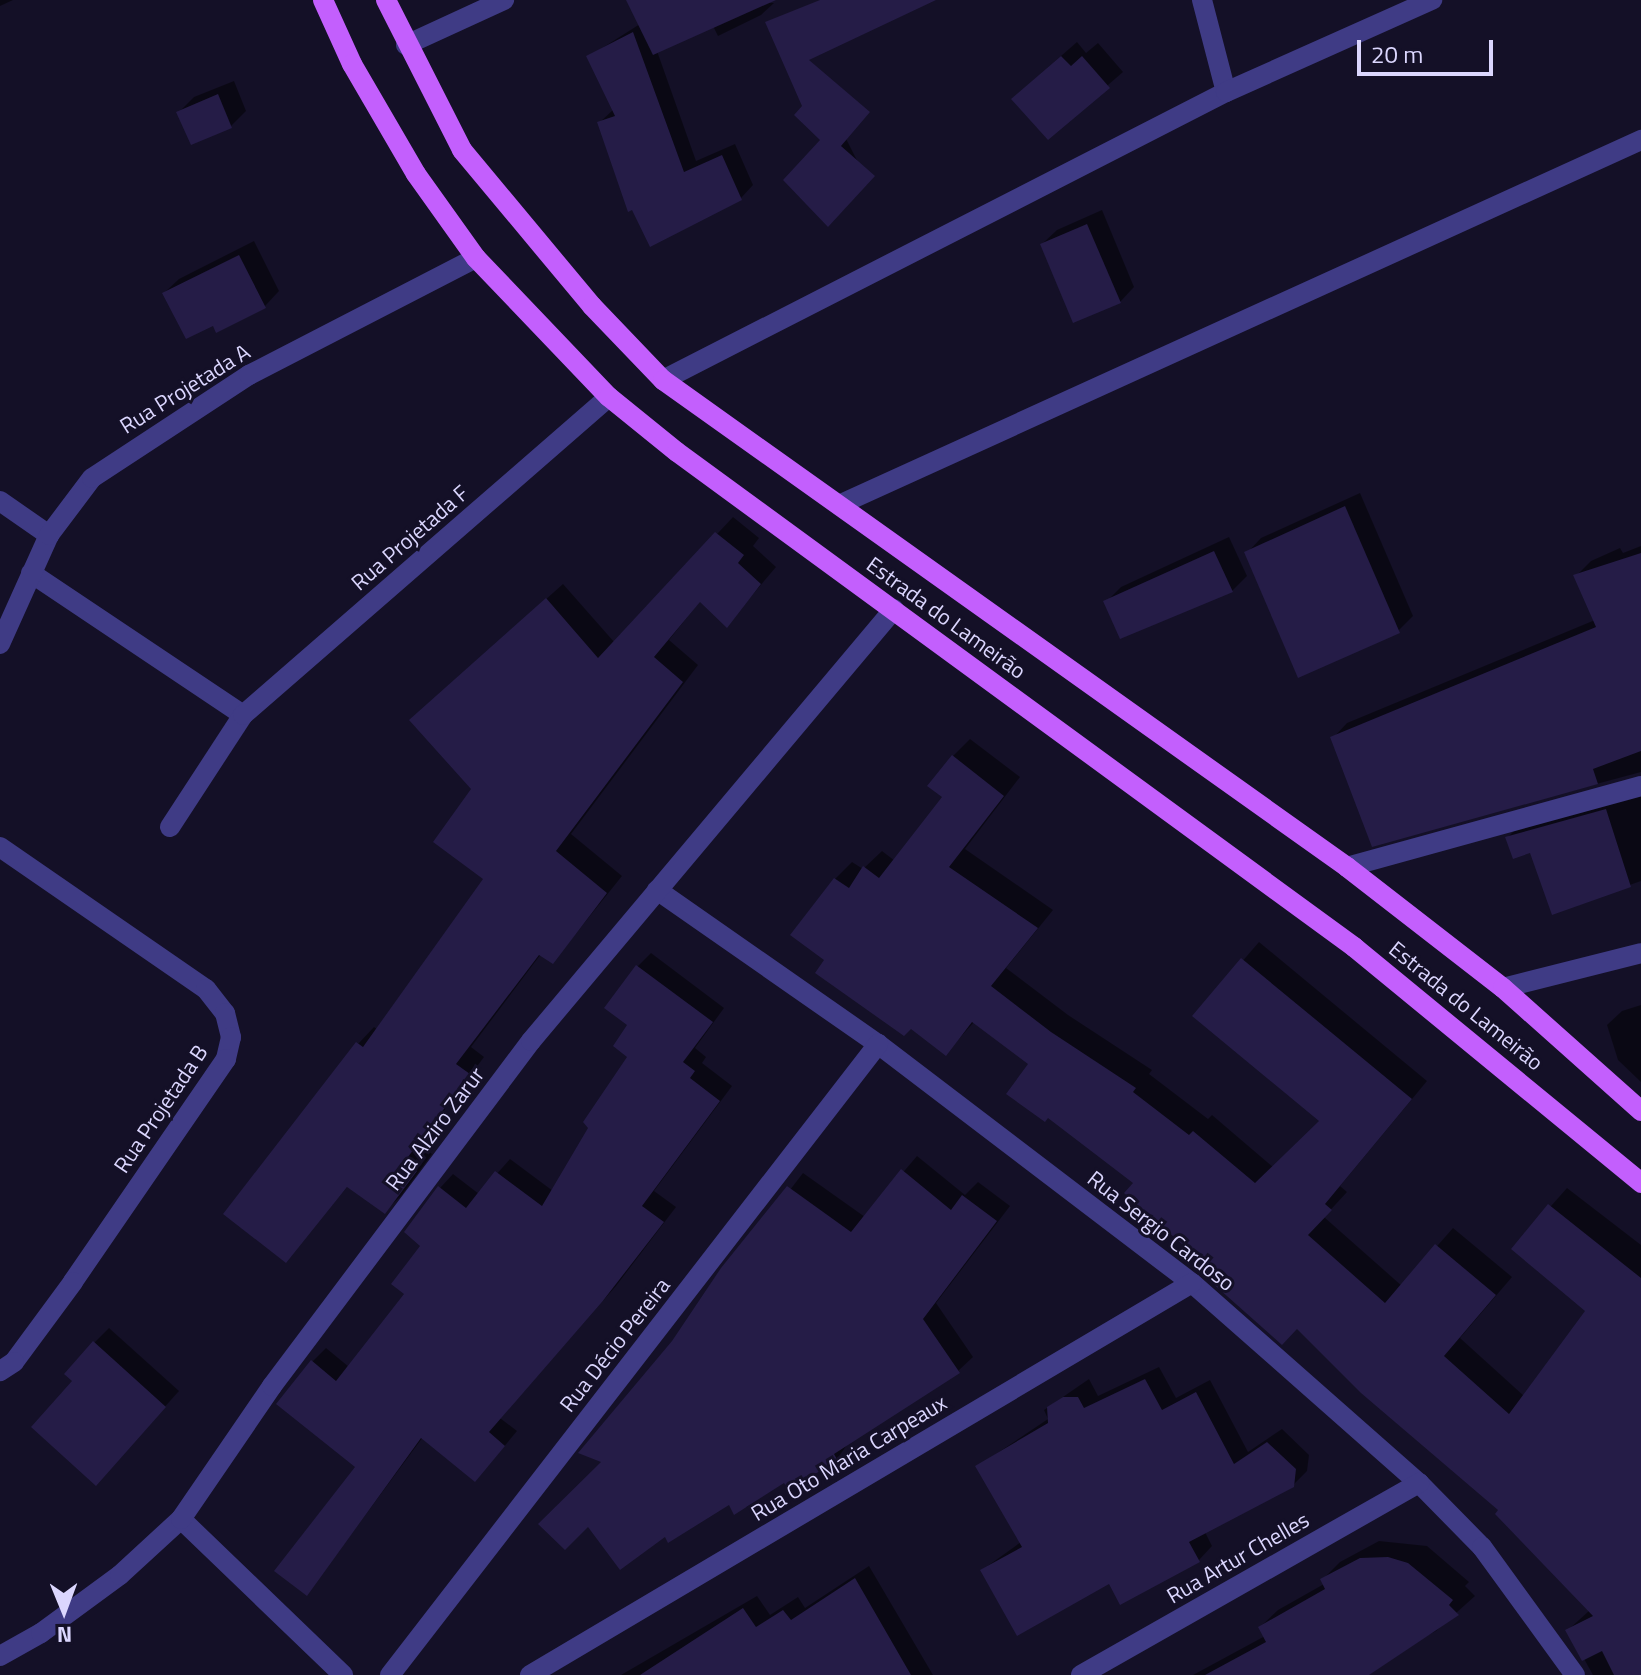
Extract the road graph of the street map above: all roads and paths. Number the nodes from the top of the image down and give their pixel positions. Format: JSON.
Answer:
{"nodes":[{"id":1,"x":323,"y":0,"type":"edge"},
{"id":2,"x":386,"y":0,"type":"edge"},
{"id":3,"x":504,"y":0,"type":"edge"},
{"id":4,"x":1202,"y":0,"type":"edge"},
{"id":5,"x":1432,"y":0,"type":"edge"},
{"id":6,"x":406,"y":45,"type":"junction"},
{"id":7,"x":1226,"y":92,"type":"junction"},
{"id":8,"x":1641,"y":140,"type":"edge"},
{"id":9,"x":476,"y":258,"type":"junction"},
{"id":10,"x":663,"y":380,"type":"junction"},
{"id":11,"x":609,"y":397,"type":"junction"},
{"id":12,"x":0,"y":501,"type":"edge"},
{"id":13,"x":843,"y":503,"type":"junction"},
{"id":14,"x":49,"y":535,"type":"junction"},
{"id":15,"x":31,"y":573,"type":"junction"},
{"id":16,"x":894,"y":609,"type":"junction"},
{"id":17,"x":0,"y":644,"type":"edge"},
{"id":18,"x":243,"y":715,"type":"junction"},
{"id":19,"x":1641,"y":786,"type":"edge"},
{"id":20,"x":170,"y":827,"type":"dead end"},
{"id":21,"x":0,"y":847,"type":"edge"},
{"id":22,"x":1347,"y":867,"type":"junction"},
{"id":23,"x":657,"y":890,"type":"junction"},
{"id":24,"x":1641,"y":953,"type":"edge"},
{"id":25,"x":1503,"y":988,"type":"junction"},
{"id":26,"x":878,"y":1044,"type":"junction"},
{"id":27,"x":1641,"y":1111,"type":"edge"},
{"id":28,"x":1641,"y":1183,"type":"edge"},
{"id":29,"x":1192,"y":1283,"type":"junction"},
{"id":30,"x":0,"y":1371,"type":"edge"},
{"id":31,"x":1419,"y":1483,"type":"junction"},
{"id":32,"x":181,"y":1519,"type":"junction"},
{"id":33,"x":0,"y":1656,"type":"edge"},
{"id":34,"x":343,"y":1675,"type":"edge"},
{"id":35,"x":390,"y":1675,"type":"edge"},
{"id":36,"x":530,"y":1675,"type":"edge"},
{"id":37,"x":1081,"y":1675,"type":"edge"},
{"id":38,"x":1575,"y":1675,"type":"edge"}],
"edges":[{"from":1,"to":9,"type":"main road","name":"Estrada do Lameirão"},
{"from":2,"to":6,"type":"main road","name":"Estrada do Lameirão"},
{"from":3,"to":6,"type":"street"},
{"from":4,"to":7,"type":"street"},
{"from":5,"to":7,"type":"street"},
{"from":6,"to":10,"type":"main road","name":"Estrada do Lameirão"},
{"from":7,"to":10,"type":"street"},
{"from":8,"to":13,"type":"street"},
{"from":9,"to":11,"type":"main road","name":"Estrada do Lameirão"},
{"from":9,"to":14,"type":"street","name":"Rua Projetada A"},
{"from":10,"to":13,"type":"main road","name":"Estrada do Lameirão"},
{"from":11,"to":16,"type":"main road","name":"Estrada do Lameirão"},
{"from":11,"to":18,"type":"street","name":"Rua Projetada F"},
{"from":12,"to":14,"type":"street"},
{"from":13,"to":22,"type":"main road","name":"Estrada do Lameirão"},
{"from":14,"to":15,"type":"street","name":"Rua Projetada A"},
{"from":15,"to":17,"type":"street","name":"Rua Projetada A"},
{"from":15,"to":18,"type":"street"},
{"from":16,"to":23,"type":"street","name":"Rua Alziro Zarur"},
{"from":16,"to":28,"type":"main road","name":"Estrada do Lameirão"},
{"from":18,"to":20,"type":"street","name":"Rua Projetada F"},
{"from":19,"to":22,"type":"street"},
{"from":21,"to":30,"type":"street","name":"Rua Projetada B"},
{"from":22,"to":25,"type":"main road","name":"Estrada do Lameirão"},
{"from":23,"to":26,"type":"street","name":"Rua Sergio Cardoso"},
{"from":23,"to":32,"type":"street","name":"Rua Alziro Zarur"},
{"from":24,"to":25,"type":"street"},
{"from":25,"to":27,"type":"main road","name":"Estrada do Lameirão"},
{"from":26,"to":29,"type":"street","name":"Rua Sergio Cardoso"},
{"from":26,"to":35,"type":"street","name":"Rua Décio Pereira"},
{"from":29,"to":31,"type":"street","name":"Rua Sergio Cardoso"},
{"from":29,"to":36,"type":"street","name":"Rua Oto Maria Carpeaux"},
{"from":31,"to":37,"type":"street","name":"Rua Artur Chelles"},
{"from":31,"to":38,"type":"street","name":"Rua Sergio Cardoso"},
{"from":32,"to":33,"type":"street","name":"Rua Alziro Zarur"},
{"from":32,"to":34,"type":"street"}]}
